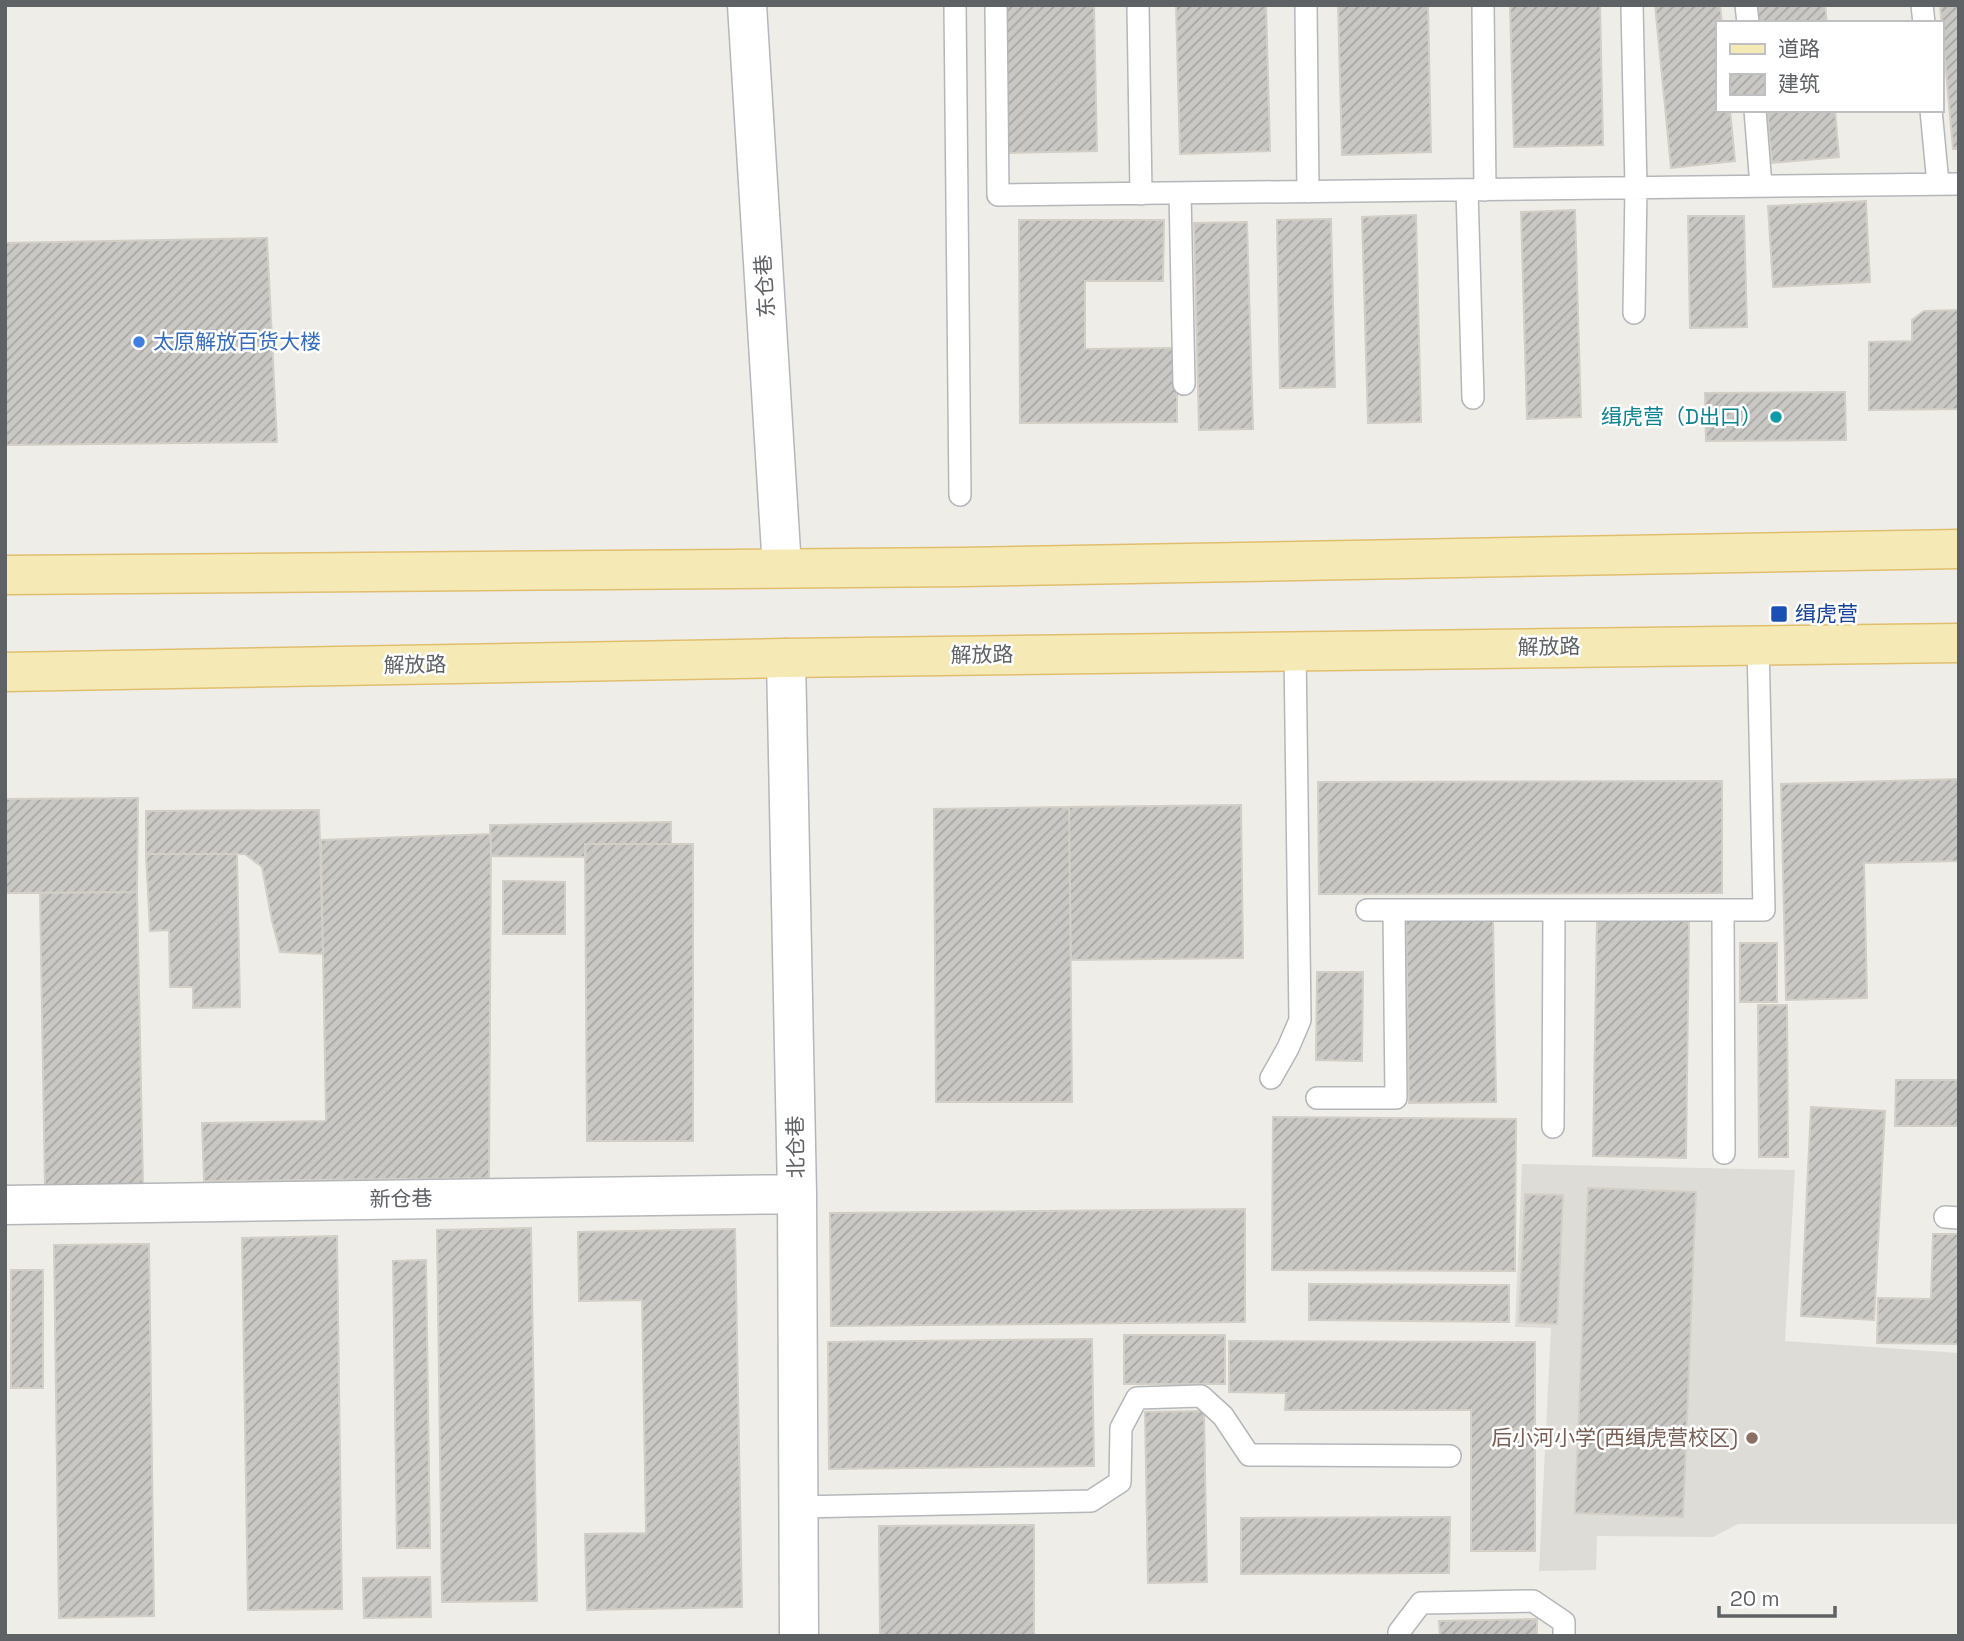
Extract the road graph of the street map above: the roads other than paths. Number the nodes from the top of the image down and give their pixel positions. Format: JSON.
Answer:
{"nodes":[{"id":1,"x":747,"y":5,"type":"edge"},
{"id":2,"x":955,"y":5,"type":"edge"},
{"id":3,"x":996,"y":5,"type":"edge"},
{"id":4,"x":1138,"y":5,"type":"edge"},
{"id":5,"x":1306,"y":5,"type":"edge"},
{"id":6,"x":1483,"y":5,"type":"edge"},
{"id":7,"x":1632,"y":5,"type":"edge"},
{"id":8,"x":1755,"y":112,"type":"edge"},
{"id":9,"x":1931,"y":112,"type":"edge"},
{"id":10,"x":1948,"y":184,"type":"edge"},
{"id":11,"x":1760,"y":186,"type":"junction"},
{"id":12,"x":1636,"y":188,"type":"junction"},
{"id":13,"x":1476,"y":190,"type":"junction"},
{"id":14,"x":1308,"y":192,"type":"junction"},
{"id":15,"x":1180,"y":193,"type":"junction"},
{"id":16,"x":1141,"y":194,"type":"junction"},
{"id":17,"x":1634,"y":313,"type":"dead end"},
{"id":18,"x":1184,"y":384,"type":"dead end"},
{"id":19,"x":1474,"y":398,"type":"dead end"},
{"id":20,"x":960,"y":495,"type":"dead end"},
{"id":21,"x":1959,"y":549,"type":"edge"},
{"id":22,"x":782,"y":568,"type":"junction"},
{"id":23,"x":5,"y":575,"type":"edge"},
{"id":24,"x":1959,"y":643,"type":"edge"},
{"id":25,"x":1758,"y":644,"type":"junction"},
{"id":26,"x":1295,"y":651,"type":"junction"},
{"id":27,"x":786,"y":658,"type":"junction"},
{"id":28,"x":5,"y":672,"type":"edge"},
{"id":29,"x":1367,"y":910,"type":"dead end"},
{"id":30,"x":1394,"y":910,"type":"junction"},
{"id":31,"x":1554,"y":910,"type":"junction"},
{"id":32,"x":1723,"y":910,"type":"junction"},
{"id":33,"x":1271,"y":1078,"type":"dead end"},
{"id":34,"x":1317,"y":1098,"type":"dead end"},
{"id":35,"x":1553,"y":1127,"type":"dead end"},
{"id":36,"x":1724,"y":1153,"type":"dead end"},
{"id":37,"x":797,"y":1194,"type":"junction"},
{"id":38,"x":5,"y":1205,"type":"edge"},
{"id":39,"x":1450,"y":1456,"type":"dead end"},
{"id":40,"x":798,"y":1507,"type":"junction"},
{"id":41,"x":799,"y":1636,"type":"edge"},
{"id":42,"x":1399,"y":1636,"type":"edge"},
{"id":43,"x":1564,"y":1636,"type":"edge"}],
"edges":[{"from":1,"to":22,"type":"street","name":"东仓巷"},
{"from":2,"to":20,"type":"lane"},
{"from":3,"to":16,"type":"lane"},
{"from":4,"to":16,"type":"lane"},
{"from":5,"to":14,"type":"lane"},
{"from":6,"to":13,"type":"lane"},
{"from":7,"to":12,"type":"lane"},
{"from":8,"to":11,"type":"lane"},
{"from":9,"to":10,"type":"lane"},
{"from":10,"to":11,"type":"lane"},
{"from":11,"to":12,"type":"lane"},
{"from":12,"to":13,"type":"lane"},
{"from":12,"to":17,"type":"lane"},
{"from":13,"to":14,"type":"lane"},
{"from":13,"to":19,"type":"lane"},
{"from":14,"to":15,"type":"lane"},
{"from":15,"to":16,"type":"lane"},
{"from":15,"to":18,"type":"lane"},
{"from":21,"to":22,"type":"main road"},
{"from":22,"to":23,"type":"main road"},
{"from":24,"to":25,"type":"main road","name":"解放路"},
{"from":25,"to":26,"type":"main road","name":"解放路"},
{"from":25,"to":32,"type":"lane"},
{"from":26,"to":27,"type":"main road","name":"解放路"},
{"from":26,"to":33,"type":"lane"},
{"from":27,"to":28,"type":"main road","name":"解放路"},
{"from":27,"to":37,"type":"street","name":"北仓巷"},
{"from":29,"to":30,"type":"lane"},
{"from":30,"to":31,"type":"lane"},
{"from":30,"to":34,"type":"lane"},
{"from":31,"to":32,"type":"lane"},
{"from":31,"to":35,"type":"lane"},
{"from":32,"to":36,"type":"lane"},
{"from":37,"to":38,"type":"street","name":"新仓巷"},
{"from":37,"to":40,"type":"street","name":"北仓巷"},
{"from":39,"to":40,"type":"lane"},
{"from":40,"to":41,"type":"street","name":"北仓巷"},
{"from":42,"to":43,"type":"lane"}]}
